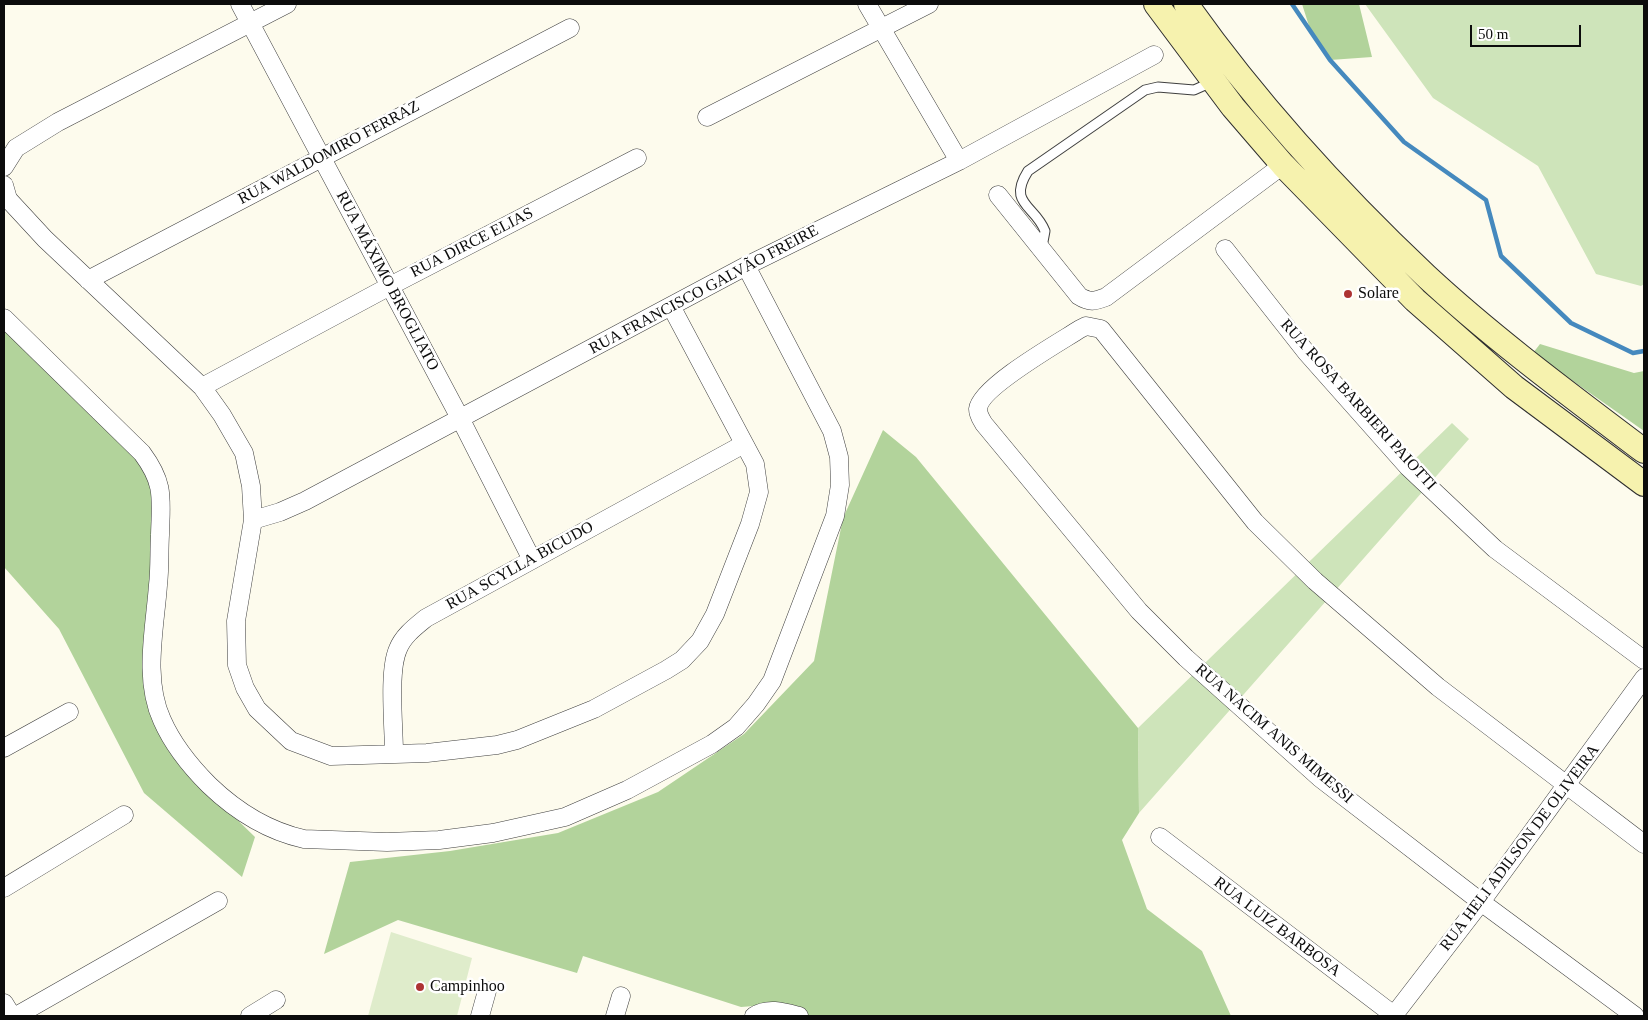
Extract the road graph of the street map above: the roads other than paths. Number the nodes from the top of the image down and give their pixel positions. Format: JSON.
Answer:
{"nodes":[{"id":1,"x":240,"y":4,"type":"edge"},
{"id":2,"x":287,"y":4,"type":"edge"},
{"id":3,"x":867,"y":4,"type":"edge"},
{"id":4,"x":929,"y":4,"type":"edge"},
{"id":5,"x":1156,"y":4,"type":"edge"},
{"id":6,"x":1186,"y":4,"type":"edge"},
{"id":7,"x":251,"y":23,"type":"junction"},
{"id":8,"x":570,"y":28,"type":"dead end"},
{"id":9,"x":881,"y":30,"type":"junction"},
{"id":10,"x":1154,"y":55,"type":"dead end"},
{"id":11,"x":1232,"y":65,"type":"junction"},
{"id":12,"x":1212,"y":82,"type":"junction"},
{"id":13,"x":708,"y":116,"type":"dead end"},
{"id":14,"x":1291,"y":156,"type":"junction"},
{"id":15,"x":321,"y":157,"type":"junction"},
{"id":16,"x":637,"y":158,"type":"dead end"},
{"id":17,"x":959,"y":161,"type":"junction"},
{"id":18,"x":4,"y":167,"type":"edge"},
{"id":19,"x":4,"y":186,"type":"edge"},
{"id":20,"x":998,"y":194,"type":"dead end"},
{"id":21,"x":1042,"y":247,"type":"junction"},
{"id":22,"x":1225,"y":249,"type":"dead end"},
{"id":23,"x":746,"y":266,"type":"junction"},
{"id":24,"x":88,"y":280,"type":"junction"},
{"id":25,"x":390,"y":286,"type":"junction"},
{"id":26,"x":672,"y":308,"type":"junction"},
{"id":27,"x":4,"y":318,"type":"edge"},
{"id":28,"x":202,"y":387,"type":"junction"},
{"id":29,"x":460,"y":418,"type":"junction"},
{"id":30,"x":744,"y":444,"type":"junction"},
{"id":31,"x":1644,"y":451,"type":"edge"},
{"id":32,"x":1644,"y":484,"type":"edge"},
{"id":33,"x":252,"y":520,"type":"junction"},
{"id":34,"x":532,"y":560,"type":"junction"},
{"id":35,"x":1644,"y":660,"type":"edge"},
{"id":36,"x":1644,"y":678,"type":"edge"},
{"id":37,"x":69,"y":712,"type":"dead end"},
{"id":38,"x":4,"y":748,"type":"edge"},
{"id":39,"x":394,"y":753,"type":"junction"},
{"id":40,"x":1568,"y":785,"type":"junction"},
{"id":41,"x":124,"y":815,"type":"dead end"},
{"id":42,"x":1160,"y":838,"type":"dead end"},
{"id":43,"x":1644,"y":844,"type":"edge"},
{"id":44,"x":4,"y":888,"type":"edge"},
{"id":45,"x":218,"y":901,"type":"dead end"},
{"id":46,"x":1481,"y":902,"type":"junction"},
{"id":47,"x":487,"y":991,"type":"dead end"},
{"id":48,"x":621,"y":996,"type":"dead end"},
{"id":49,"x":276,"y":1000,"type":"dead end"},
{"id":50,"x":4,"y":1003,"type":"edge"},
{"id":51,"x":12,"y":1016,"type":"edge"},
{"id":52,"x":16,"y":1016,"type":"edge"},
{"id":53,"x":250,"y":1016,"type":"edge"},
{"id":54,"x":480,"y":1016,"type":"edge"},
{"id":55,"x":615,"y":1016,"type":"edge"},
{"id":56,"x":754,"y":1016,"type":"edge"},
{"id":57,"x":799,"y":1016,"type":"edge"},
{"id":58,"x":1394,"y":1016,"type":"edge"},
{"id":59,"x":1635,"y":1016,"type":"edge"}],
"edges":[{"from":1,"to":7,"type":"street","name":"RUA MÁXIMO BROGLIATO"},
{"from":2,"to":7,"type":"street"},
{"from":3,"to":9,"type":"street"},
{"from":4,"to":9,"type":"street"},
{"from":5,"to":12,"type":"street"},
{"from":6,"to":11,"type":"street"},
{"from":7,"to":15,"type":"street","name":"RUA MÁXIMO BROGLIATO"},
{"from":7,"to":18,"type":"street"},
{"from":8,"to":15,"type":"street","name":"RUA WALDOMIRO FERRAZ"},
{"from":9,"to":13,"type":"street"},
{"from":9,"to":17,"type":"street"},
{"from":10,"to":17,"type":"street","name":"RUA FRANCISCO GALVÃO FREIRE"},
{"from":11,"to":12,"type":"street"},
{"from":11,"to":14,"type":"street"},
{"from":12,"to":14,"type":"street"},
{"from":12,"to":21,"type":"lane"},
{"from":14,"to":21,"type":"street"},
{"from":14,"to":31,"type":"street"},
{"from":14,"to":32,"type":"street"},
{"from":15,"to":24,"type":"street","name":"RUA WALDOMIRO FERRAZ"},
{"from":15,"to":25,"type":"street","name":"RUA MÁXIMO BROGLIATO"},
{"from":16,"to":25,"type":"street","name":"RUA DIRCE ELIAS"},
{"from":17,"to":23,"type":"street","name":"RUA FRANCISCO GALVÃO FREIRE"},
{"from":19,"to":24,"type":"street"},
{"from":20,"to":21,"type":"street"},
{"from":22,"to":35,"type":"street","name":"RUA ROSA BARBIERI PAIOTTI"},
{"from":23,"to":26,"type":"street","name":"RUA FRANCISCO GALVÃO FREIRE"},
{"from":23,"to":27,"type":"street"},
{"from":24,"to":28,"type":"street"},
{"from":25,"to":28,"type":"street","name":"RUA DIRCE ELIAS"},
{"from":25,"to":29,"type":"street","name":"RUA MÁXIMO BROGLIATO"},
{"from":26,"to":29,"type":"street","name":"RUA FRANCISCO GALVÃO FREIRE"},
{"from":26,"to":30,"type":"street"},
{"from":28,"to":33,"type":"street"},
{"from":29,"to":33,"type":"street","name":"RUA FRANCISCO GALVÃO FREIRE"},
{"from":29,"to":34,"type":"street","name":"RUA MÁXIMO BROGLIATO"},
{"from":30,"to":34,"type":"street","name":"RUA SCYLLA BICUDO"},
{"from":30,"to":39,"type":"street"},
{"from":33,"to":39,"type":"street"},
{"from":34,"to":39,"type":"street","name":"RUA SCYLLA BICUDO"},
{"from":36,"to":40,"type":"street","name":"RUA HELI ADILSON DE OLIVEIRA"},
{"from":37,"to":38,"type":"street"},
{"from":40,"to":43,"type":"street"},
{"from":40,"to":46,"type":"street","name":"RUA HELI ADILSON DE OLIVEIRA"},
{"from":40,"to":46,"type":"street","name":"RUA NACIM ANIS MIMESSI"},
{"from":41,"to":44,"type":"street"},
{"from":42,"to":58,"type":"street","name":"RUA LUIZ BARBOSA"},
{"from":45,"to":52,"type":"street"},
{"from":46,"to":58,"type":"street","name":"RUA HELI ADILSON DE OLIVEIRA"},
{"from":46,"to":59,"type":"street","name":"RUA NACIM ANIS MIMESSI"},
{"from":47,"to":54,"type":"street"},
{"from":48,"to":55,"type":"street"},
{"from":49,"to":53,"type":"street"},
{"from":50,"to":51,"type":"street"},
{"from":56,"to":57,"type":"street"}]}
